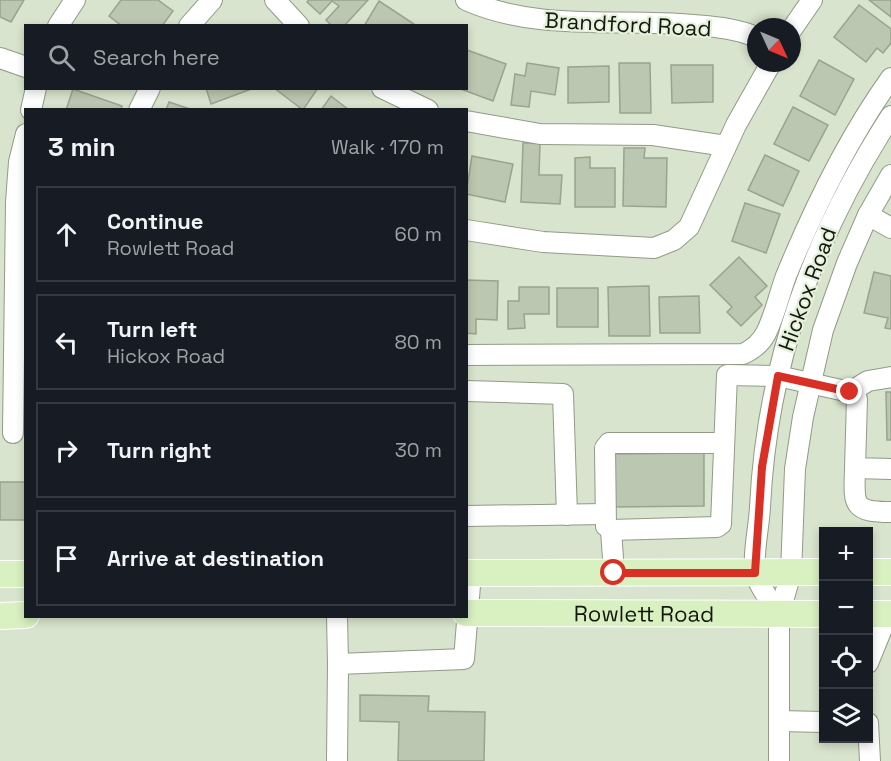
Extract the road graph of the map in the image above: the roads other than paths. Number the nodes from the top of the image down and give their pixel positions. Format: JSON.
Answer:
{"nodes":[{"id":1,"x":75,"y":0,"type":"edge"},
{"id":2,"x":212,"y":0,"type":"edge"},
{"id":3,"x":275,"y":0,"type":"edge"},
{"id":4,"x":466,"y":0,"type":"edge"},
{"id":5,"x":812,"y":0,"type":"edge"},
{"id":6,"x":800,"y":18,"type":"edge"},
{"id":7,"x":59,"y":24,"type":"edge"},
{"id":8,"x":191,"y":24,"type":"edge"},
{"id":9,"x":297,"y":24,"type":"edge"},
{"id":10,"x":747,"y":33,"type":"edge"},
{"id":11,"x":0,"y":58,"type":"edge"},
{"id":12,"x":24,"y":66,"type":"edge"},
{"id":13,"x":766,"y":72,"type":"edge"},
{"id":14,"x":891,"y":78,"type":"edge"},
{"id":15,"x":36,"y":90,"type":"edge"},
{"id":16,"x":149,"y":90,"type":"edge"},
{"id":17,"x":386,"y":90,"type":"edge"},
{"id":18,"x":31,"y":108,"type":"edge"},
{"id":19,"x":140,"y":108,"type":"edge"},
{"id":20,"x":424,"y":108,"type":"edge"},
{"id":21,"x":891,"y":116,"type":"edge"},
{"id":22,"x":468,"y":121,"type":"edge"},
{"id":23,"x":24,"y":142,"type":"edge"},
{"id":24,"x":726,"y":146,"type":"junction"},
{"id":25,"x":891,"y":175,"type":"edge"},
{"id":26,"x":868,"y":215,"type":"junction"},
{"id":27,"x":891,"y":228,"type":"edge"},
{"id":28,"x":468,"y":230,"type":"edge"},
{"id":29,"x":468,"y":356,"type":"edge"},
{"id":30,"x":778,"y":376,"type":"junction"},
{"id":31,"x":891,"y":376,"type":"edge"},
{"id":32,"x":809,"y":384,"type":"junction"},
{"id":33,"x":468,"y":391,"type":"edge"},
{"id":34,"x":850,"y":392,"type":"junction"},
{"id":35,"x":13,"y":434,"type":"edge"},
{"id":36,"x":724,"y":443,"type":"junction"},
{"id":37,"x":855,"y":468,"type":"junction"},
{"id":38,"x":891,"y":469,"type":"edge"},
{"id":39,"x":891,"y":512,"type":"edge"},
{"id":40,"x":567,"y":515,"type":"junction"},
{"id":41,"x":468,"y":516,"type":"edge"},
{"id":42,"x":608,"y":522,"type":"junction"},
{"id":43,"x":819,"y":572,"type":"edge"},
{"id":44,"x":873,"y":572,"type":"edge"},
{"id":45,"x":891,"y":572,"type":"edge"},
{"id":46,"x":469,"y":573,"type":"edge"},
{"id":47,"x":614,"y":573,"type":"junction"},
{"id":48,"x":755,"y":573,"type":"junction"},
{"id":49,"x":791,"y":573,"type":"junction"},
{"id":50,"x":0,"y":574,"type":"edge"},
{"id":51,"x":24,"y":574,"type":"edge"},
{"id":52,"x":468,"y":593,"type":"edge"},
{"id":53,"x":468,"y":613,"type":"edge"},
{"id":54,"x":882,"y":614,"type":"edge"},
{"id":55,"x":24,"y":615,"type":"edge"},
{"id":56,"x":779,"y":615,"type":"junction"},
{"id":57,"x":819,"y":615,"type":"edge"},
{"id":58,"x":0,"y":616,"type":"edge"},
{"id":59,"x":337,"y":618,"type":"edge"},
{"id":60,"x":467,"y":618,"type":"edge"},
{"id":61,"x":873,"y":646,"type":"edge"},
{"id":62,"x":338,"y":664,"type":"junction"},
{"id":63,"x":779,"y":721,"type":"junction"},
{"id":64,"x":819,"y":722,"type":"edge"},
{"id":65,"x":870,"y":743,"type":"edge"},
{"id":66,"x":337,"y":761,"type":"edge"},
{"id":67,"x":779,"y":761,"type":"edge"},
{"id":68,"x":870,"y":761,"type":"edge"}],
"edges":[{"from":1,"to":7,"type":"street"},
{"from":2,"to":8,"type":"street"},
{"from":3,"to":9,"type":"street"},
{"from":4,"to":10,"type":"street","name":"Brandford Road"},
{"from":5,"to":6,"type":"street"},
{"from":11,"to":12,"type":"street"},
{"from":13,"to":24,"type":"street"},
{"from":14,"to":29,"type":"street"},
{"from":15,"to":18,"type":"street"},
{"from":16,"to":19,"type":"street"},
{"from":17,"to":20,"type":"street"},
{"from":21,"to":30,"type":"street","name":"Hickox Road"},
{"from":22,"to":24,"type":"street"},
{"from":23,"to":35,"type":"street"},
{"from":24,"to":28,"type":"street"},
{"from":25,"to":26,"type":"street","name":"Hickox Road"},
{"from":26,"to":27,"type":"street"},
{"from":26,"to":32,"type":"street","name":"Hickox Road"},
{"from":30,"to":32,"type":"street"},
{"from":30,"to":36,"type":"street"},
{"from":30,"to":48,"type":"street","name":"Hickox Road"},
{"from":31,"to":34,"type":"street"},
{"from":32,"to":34,"type":"street"},
{"from":32,"to":49,"type":"street","name":"Hickox Road"},
{"from":33,"to":40,"type":"street"},
{"from":34,"to":37,"type":"street"},
{"from":36,"to":42,"type":"street"},
{"from":36,"to":42,"type":"street"},
{"from":37,"to":38,"type":"street"},
{"from":37,"to":39,"type":"street"},
{"from":40,"to":41,"type":"street"},
{"from":40,"to":42,"type":"street"},
{"from":42,"to":47,"type":"street"},
{"from":43,"to":49,"type":"main road","name":"Rowlett Road"},
{"from":44,"to":45,"type":"main road"},
{"from":46,"to":47,"type":"main road","name":"Rowlett Road"},
{"from":46,"to":52,"type":"street"},
{"from":47,"to":48,"type":"main road","name":"Rowlett Road"},
{"from":48,"to":49,"type":"main road","name":"Rowlett Road"},
{"from":48,"to":56,"type":"street","name":"Hickox Road"},
{"from":49,"to":56,"type":"street","name":"Hickox Road"},
{"from":50,"to":51,"type":"main road"},
{"from":53,"to":56,"type":"main road","name":"Rowlett Road"},
{"from":54,"to":61,"type":"street"},
{"from":55,"to":58,"type":"main road"},
{"from":56,"to":57,"type":"main road","name":"Rowlett Road"},
{"from":56,"to":63,"type":"street","name":"Hickox Road"},
{"from":59,"to":62,"type":"street"},
{"from":60,"to":62,"type":"street"},
{"from":62,"to":66,"type":"street"},
{"from":63,"to":64,"type":"street"},
{"from":63,"to":67,"type":"street","name":"Hickox Road"},
{"from":65,"to":68,"type":"street"}]}
